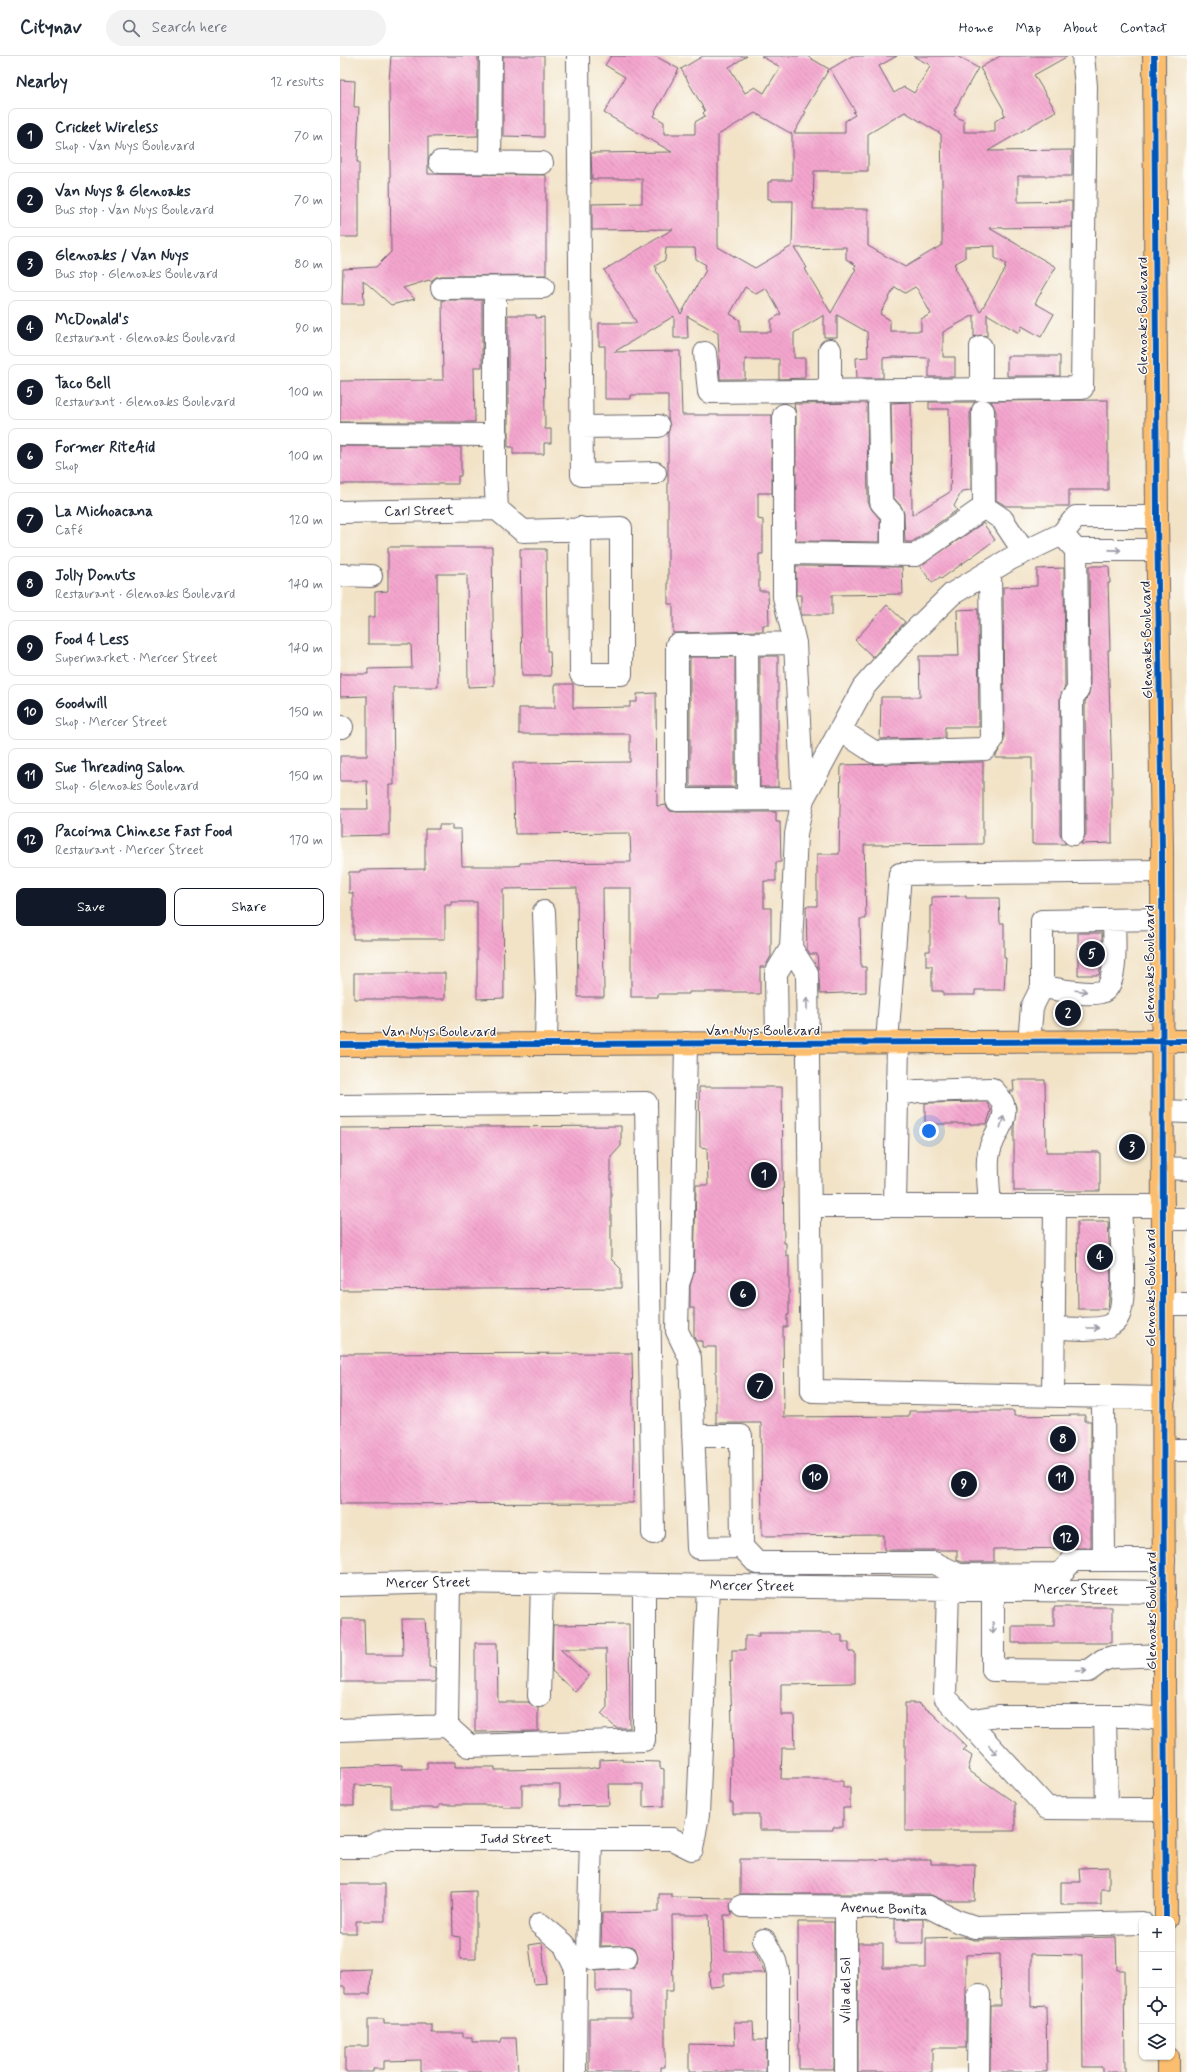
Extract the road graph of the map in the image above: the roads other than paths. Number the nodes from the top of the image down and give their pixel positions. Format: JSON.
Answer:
{"nodes":[{"id":1,"x":491,"y":56,"type":"edge"},
{"id":2,"x":578,"y":56,"type":"edge"},
{"id":3,"x":1083,"y":56,"type":"edge"},
{"id":4,"x":1154,"y":56,"type":"edge"},
{"id":5,"x":440,"y":162,"type":"dead end"},
{"id":6,"x":490,"y":163,"type":"junction"},
{"id":7,"x":542,"y":163,"type":"dead end"},
{"id":8,"x":442,"y":288,"type":"dead end"},
{"id":9,"x":495,"y":288,"type":"junction"},
{"id":10,"x":543,"y":288,"type":"dead end"},
{"id":11,"x":981,"y":347,"type":"dead end"},
{"id":12,"x":830,"y":350,"type":"dead end"},
{"id":13,"x":705,"y":353,"type":"dead end"},
{"id":14,"x":981,"y":389,"type":"junction"},
{"id":15,"x":830,"y":390,"type":"junction"},
{"id":16,"x":879,"y":405,"type":"dead end"},
{"id":17,"x":983,"y":411,"type":"dead end"},
{"id":18,"x":784,"y":415,"type":"dead end"},
{"id":19,"x":658,"y":426,"type":"dead end"},
{"id":20,"x":581,"y":427,"type":"junction"},
{"id":21,"x":340,"y":434,"type":"edge"},
{"id":22,"x":496,"y":435,"type":"junction"},
{"id":23,"x":655,"y":473,"type":"dead end"},
{"id":24,"x":984,"y":507,"type":"junction"},
{"id":25,"x":497,"y":509,"type":"junction"},
{"id":26,"x":340,"y":512,"type":"edge"},
{"id":27,"x":1156,"y":517,"type":"junction"},
{"id":28,"x":580,"y":528,"type":"junction"},
{"id":29,"x":1069,"y":542,"type":"junction"},
{"id":30,"x":1157,"y":550,"type":"junction"},
{"id":31,"x":1024,"y":552,"type":"junction"},
{"id":32,"x":784,"y":553,"type":"junction"},
{"id":33,"x":892,"y":555,"type":"junction"},
{"id":34,"x":990,"y":571,"type":"junction"},
{"id":35,"x":340,"y":575,"type":"edge"},
{"id":36,"x":371,"y":576,"type":"dead end"},
{"id":37,"x":795,"y":642,"type":"junction"},
{"id":38,"x":748,"y":643,"type":"junction"},
{"id":39,"x":840,"y":730,"type":"junction"},
{"id":40,"x":803,"y":799,"type":"junction"},
{"id":41,"x":748,"y":800,"type":"junction"},
{"id":42,"x":1073,"y":834,"type":"dead end"},
{"id":43,"x":1162,"y":871,"type":"junction"},
{"id":44,"x":544,"y":912,"type":"dead end"},
{"id":45,"x":1162,"y":919,"type":"junction"},
{"id":46,"x":1114,"y":920,"type":"junction"},
{"id":47,"x":791,"y":948,"type":"junction"},
{"id":48,"x":1042,"y":987,"type":"junction"},
{"id":49,"x":1187,"y":1041,"type":"edge"},
{"id":50,"x":893,"y":1042,"type":"junction"},
{"id":51,"x":1030,"y":1042,"type":"junction"},
{"id":52,"x":1163,"y":1042,"type":"junction"},
{"id":53,"x":686,"y":1043,"type":"junction"},
{"id":54,"x":777,"y":1043,"type":"junction"},
{"id":55,"x":808,"y":1043,"type":"junction"},
{"id":56,"x":340,"y":1044,"type":"edge"},
{"id":57,"x":546,"y":1044,"type":"junction"},
{"id":58,"x":897,"y":1094,"type":"junction"},
{"id":59,"x":340,"y":1106,"type":"edge"},
{"id":60,"x":1163,"y":1111,"type":"junction"},
{"id":61,"x":1187,"y":1112,"type":"edge"},
{"id":62,"x":1164,"y":1168,"type":"junction"},
{"id":63,"x":1187,"y":1169,"type":"edge"},
{"id":64,"x":810,"y":1206,"type":"junction"},
{"id":65,"x":895,"y":1206,"type":"junction"},
{"id":66,"x":990,"y":1206,"type":"junction"},
{"id":67,"x":1055,"y":1206,"type":"junction"},
{"id":68,"x":1120,"y":1206,"type":"junction"},
{"id":69,"x":1163,"y":1212,"type":"junction"},
{"id":70,"x":1187,"y":1219,"type":"edge"},
{"id":71,"x":1164,"y":1304,"type":"junction"},
{"id":72,"x":1187,"y":1304,"type":"edge"},
{"id":73,"x":1054,"y":1328,"type":"junction"},
{"id":74,"x":1053,"y":1396,"type":"junction"},
{"id":75,"x":1103,"y":1397,"type":"junction"},
{"id":76,"x":1164,"y":1398,"type":"junction"},
{"id":77,"x":693,"y":1436,"type":"junction"},
{"id":78,"x":1164,"y":1450,"type":"junction"},
{"id":79,"x":1187,"y":1450,"type":"edge"},
{"id":80,"x":653,"y":1532,"type":"dead end"},
{"id":81,"x":742,"y":1547,"type":"junction"},
{"id":82,"x":1104,"y":1560,"type":"junction"},
{"id":83,"x":1164,"y":1560,"type":"junction"},
{"id":84,"x":449,"y":1582,"type":"junction"},
{"id":85,"x":542,"y":1583,"type":"junction"},
{"id":86,"x":340,"y":1585,"type":"edge"},
{"id":87,"x":644,"y":1585,"type":"junction"},
{"id":88,"x":708,"y":1586,"type":"junction"},
{"id":89,"x":948,"y":1589,"type":"junction"},
{"id":90,"x":993,"y":1589,"type":"junction"},
{"id":91,"x":1164,"y":1592,"type":"junction"},
{"id":92,"x":1164,"y":1655,"type":"junction"},
{"id":93,"x":539,"y":1696,"type":"dead end"},
{"id":94,"x":1105,"y":1716,"type":"junction"},
{"id":95,"x":1164,"y":1719,"type":"junction"},
{"id":96,"x":967,"y":1721,"type":"junction"},
{"id":97,"x":448,"y":1726,"type":"junction"},
{"id":98,"x":340,"y":1730,"type":"edge"},
{"id":99,"x":1107,"y":1808,"type":"junction"},
{"id":100,"x":1165,"y":1809,"type":"junction"},
{"id":101,"x":591,"y":1838,"type":"junction"},
{"id":102,"x":340,"y":1847,"type":"edge"},
{"id":103,"x":742,"y":1906,"type":"dead end"},
{"id":104,"x":846,"y":1908,"type":"junction"},
{"id":105,"x":1166,"y":1916,"type":"edge"},
{"id":106,"x":1139,"y":1923,"type":"edge"},
{"id":107,"x":540,"y":1924,"type":"dead end"},
{"id":108,"x":764,"y":1940,"type":"dead end"},
{"id":109,"x":626,"y":1957,"type":"dead end"},
{"id":110,"x":979,"y":1996,"type":"dead end"},
{"id":111,"x":1168,"y":2060,"type":"edge"},
{"id":112,"x":575,"y":2072,"type":"edge"},
{"id":113,"x":778,"y":2072,"type":"edge"},
{"id":114,"x":846,"y":2072,"type":"edge"},
{"id":115,"x":978,"y":2072,"type":"edge"},
{"id":116,"x":1168,"y":2072,"type":"edge"}],
"edges":[{"from":1,"to":6,"type":"street"},
{"from":2,"to":20,"type":"street"},
{"from":3,"to":14,"type":"street"},
{"from":4,"to":27,"type":"main road","name":"Glenoaks Boulevard"},
{"from":5,"to":6,"type":"street"},
{"from":6,"to":7,"type":"street"},
{"from":8,"to":9,"type":"street"},
{"from":9,"to":10,"type":"street"},
{"from":9,"to":22,"type":"street"},
{"from":11,"to":14,"type":"street"},
{"from":12,"to":15,"type":"street"},
{"from":13,"to":15,"type":"street"},
{"from":14,"to":15,"type":"street"},
{"from":16,"to":33,"type":"street"},
{"from":17,"to":24,"type":"street"},
{"from":18,"to":32,"type":"street"},
{"from":19,"to":20,"type":"street"},
{"from":20,"to":23,"type":"street"},
{"from":21,"to":22,"type":"street"},
{"from":22,"to":25,"type":"street"},
{"from":24,"to":31,"type":"street"},
{"from":24,"to":33,"type":"street"},
{"from":25,"to":26,"type":"street","name":"Carl Street"},
{"from":25,"to":28,"type":"street"},
{"from":27,"to":29,"type":"street"},
{"from":27,"to":30,"type":"main road","name":"Glenoaks Boulevard"},
{"from":28,"to":28,"type":"street"},
{"from":29,"to":30,"type":"street","one_way":true},
{"from":29,"to":31,"type":"street"},
{"from":29,"to":42,"type":"street"},
{"from":30,"to":43,"type":"main road","name":"Glenoaks Boulevard"},
{"from":31,"to":34,"type":"street"},
{"from":32,"to":33,"type":"street"},
{"from":32,"to":37,"type":"street"},
{"from":34,"to":39,"type":"street"},
{"from":34,"to":39,"type":"street"},
{"from":35,"to":36,"type":"street"},
{"from":37,"to":38,"type":"street"},
{"from":37,"to":40,"type":"street"},
{"from":38,"to":41,"type":"street"},
{"from":38,"to":41,"type":"street"},
{"from":39,"to":40,"type":"street"},
{"from":40,"to":41,"type":"street"},
{"from":40,"to":47,"type":"street"},
{"from":43,"to":45,"type":"main road","name":"Glenoaks Boulevard"},
{"from":43,"to":50,"type":"street"},
{"from":44,"to":57,"type":"street"},
{"from":45,"to":46,"type":"street"},
{"from":45,"to":52,"type":"main road","name":"Glenoaks Boulevard"},
{"from":48,"to":46,"type":"street","one_way":true},
{"from":46,"to":48,"type":"street"},
{"from":47,"to":54,"type":"street"},
{"from":55,"to":47,"type":"street","one_way":true},
{"from":48,"to":51,"type":"street"},
{"from":49,"to":52,"type":"main road","name":"Van Nuys Boulevard"},
{"from":50,"to":51,"type":"main road","name":"Van Nuys Boulevard"},
{"from":50,"to":55,"type":"main road","name":"Van Nuys Boulevard"},
{"from":50,"to":58,"type":"street"},
{"from":51,"to":52,"type":"main road","name":"Van Nuys Boulevard"},
{"from":52,"to":60,"type":"main road","name":"Glenoaks Boulevard"},
{"from":53,"to":54,"type":"main road","name":"Van Nuys Boulevard"},
{"from":53,"to":57,"type":"main road","name":"Van Nuys Boulevard"},
{"from":53,"to":77,"type":"street"},
{"from":54,"to":55,"type":"main road","name":"Van Nuys Boulevard"},
{"from":55,"to":64,"type":"street"},
{"from":56,"to":57,"type":"main road","name":"Van Nuys Boulevard"},
{"from":58,"to":65,"type":"street"},
{"from":66,"to":58,"type":"street","one_way":true},
{"from":59,"to":80,"type":"street"},
{"from":60,"to":61,"type":"street"},
{"from":60,"to":62,"type":"main road","name":"Glenoaks Boulevard"},
{"from":62,"to":63,"type":"street"},
{"from":62,"to":69,"type":"main road","name":"Glenoaks Boulevard"},
{"from":64,"to":65,"type":"street"},
{"from":64,"to":74,"type":"street"},
{"from":65,"to":66,"type":"street"},
{"from":66,"to":67,"type":"street"},
{"from":67,"to":68,"type":"street"},
{"from":67,"to":73,"type":"street"},
{"from":68,"to":69,"type":"street"},
{"from":73,"to":68,"type":"street","one_way":true},
{"from":69,"to":70,"type":"street"},
{"from":69,"to":71,"type":"main road","name":"Glenoaks Boulevard"},
{"from":71,"to":72,"type":"street"},
{"from":71,"to":76,"type":"main road","name":"Glenoaks Boulevard"},
{"from":73,"to":74,"type":"street"},
{"from":74,"to":75,"type":"street"},
{"from":75,"to":76,"type":"street"},
{"from":75,"to":82,"type":"street"},
{"from":76,"to":78,"type":"main road","name":"Glenoaks Boulevard"},
{"from":77,"to":81,"type":"street"},
{"from":77,"to":81,"type":"street"},
{"from":78,"to":79,"type":"street"},
{"from":78,"to":83,"type":"main road","name":"Glenoaks Boulevard"},
{"from":81,"to":82,"type":"street"},
{"from":82,"to":83,"type":"street"},
{"from":83,"to":91,"type":"main road","name":"Glenoaks Boulevard"},
{"from":84,"to":85,"type":"street","name":"Mercer Street"},
{"from":84,"to":86,"type":"street","name":"Mercer Street"},
{"from":84,"to":97,"type":"street"},
{"from":85,"to":87,"type":"street","name":"Mercer Street"},
{"from":85,"to":93,"type":"street"},
{"from":87,"to":88,"type":"street","name":"Mercer Street"},
{"from":87,"to":97,"type":"street"},
{"from":88,"to":89,"type":"street","name":"Mercer Street"},
{"from":88,"to":101,"type":"street","name":"Judd Street"},
{"from":89,"to":90,"type":"street","name":"Mercer Street"},
{"from":89,"to":96,"type":"street"},
{"from":90,"to":91,"type":"street","name":"Mercer Street"},
{"from":90,"to":92,"type":"street","one_way":true},
{"from":91,"to":92,"type":"main road","name":"Glenoaks Boulevard"},
{"from":92,"to":95,"type":"main road","name":"Glenoaks Boulevard"},
{"from":94,"to":95,"type":"street"},
{"from":94,"to":96,"type":"street"},
{"from":94,"to":99,"type":"street"},
{"from":95,"to":100,"type":"main road","name":"Glenoaks Boulevard"},
{"from":96,"to":99,"type":"street","one_way":true},
{"from":97,"to":98,"type":"street"},
{"from":99,"to":100,"type":"street"},
{"from":100,"to":105,"type":"main road","name":"Glenoaks Boulevard"},
{"from":101,"to":102,"type":"street","name":"Judd Street"},
{"from":101,"to":109,"type":"street"},
{"from":103,"to":104,"type":"street","name":"Avenue Bonita"},
{"from":104,"to":106,"type":"street","name":"Avenue Bonita"},
{"from":104,"to":114,"type":"street","name":"Villa del Sol"},
{"from":107,"to":112,"type":"street"},
{"from":108,"to":113,"type":"street"},
{"from":110,"to":115,"type":"street"},
{"from":111,"to":116,"type":"main road"}]}
